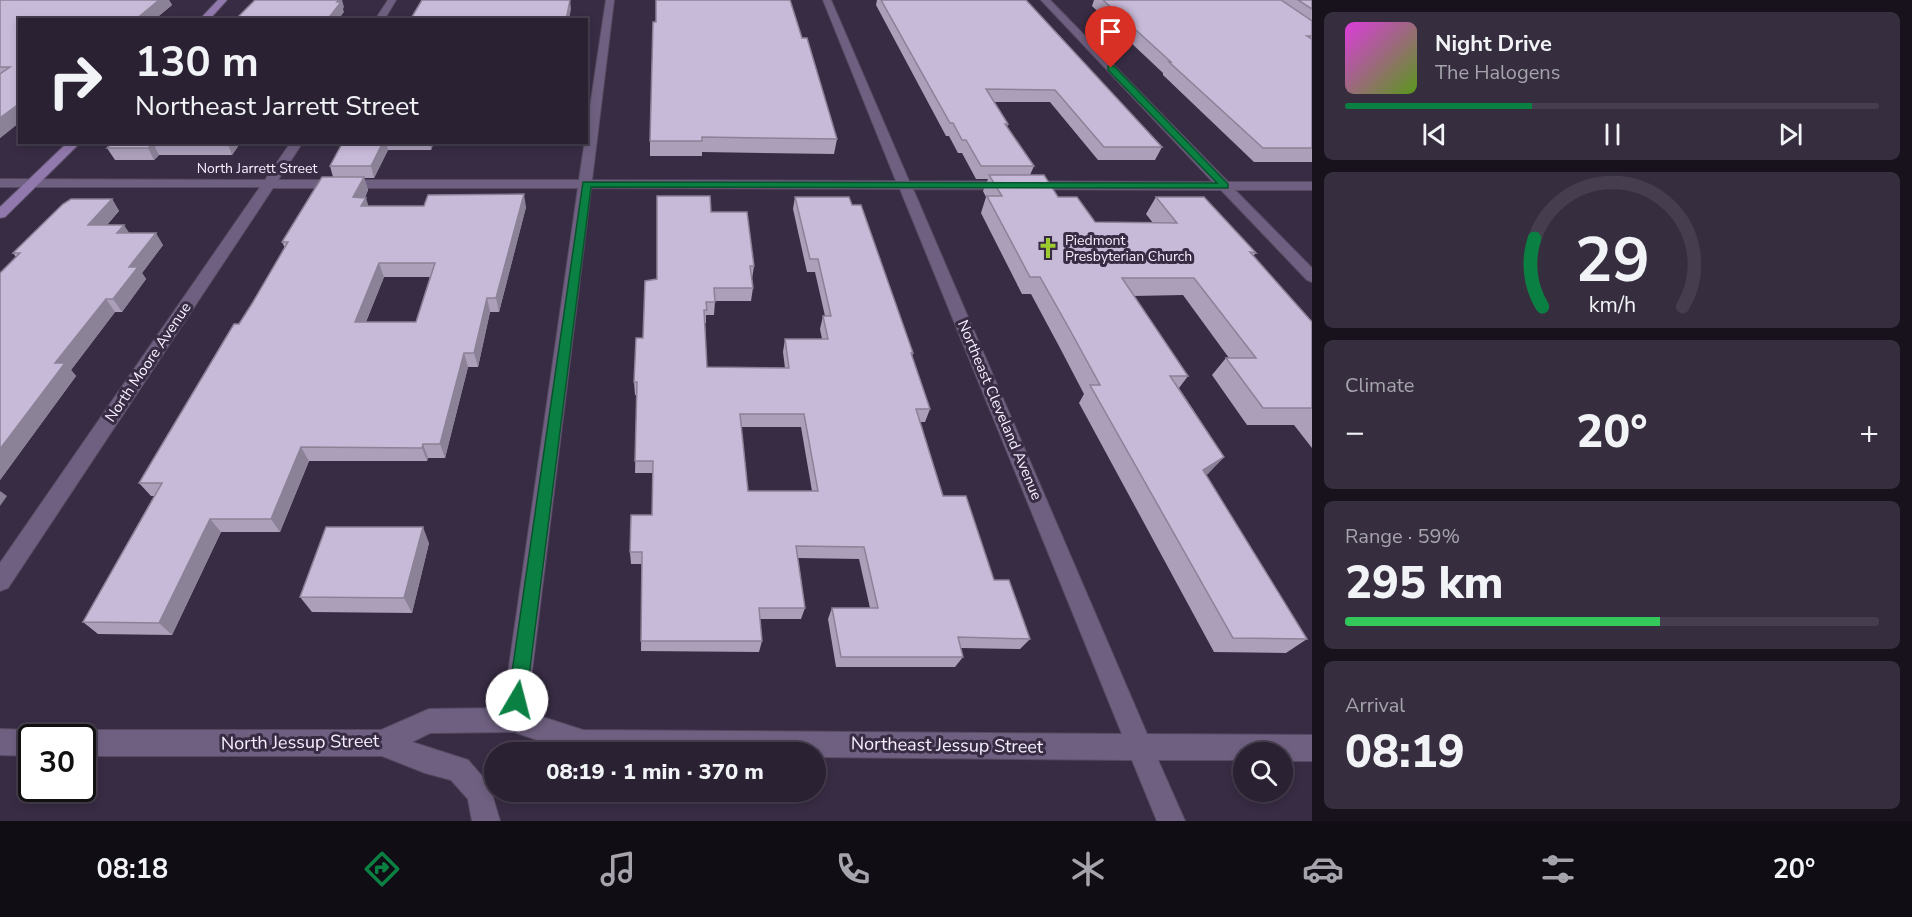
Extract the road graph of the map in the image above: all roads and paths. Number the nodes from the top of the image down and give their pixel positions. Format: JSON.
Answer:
{"nodes":[{"id":1,"x":224,"y":0,"type":"edge"},
{"id":2,"x":392,"y":0,"type":"edge"},
{"id":3,"x":610,"y":0,"type":"edge"},
{"id":4,"x":827,"y":0,"type":"edge"},
{"id":5,"x":1045,"y":0,"type":"edge"},
{"id":6,"x":205,"y":18,"type":"edge"},
{"id":7,"x":380,"y":18,"type":"edge"},
{"id":8,"x":73,"y":144,"type":"edge"},
{"id":9,"x":296,"y":144,"type":"edge"},
{"id":10,"x":0,"y":183,"type":"edge"},
{"id":11,"x":33,"y":183,"type":"junction"},
{"id":12,"x":270,"y":183,"type":"junction"},
{"id":13,"x":586,"y":184,"type":"junction"},
{"id":14,"x":905,"y":185,"type":"junction"},
{"id":15,"x":1225,"y":186,"type":"junction"},
{"id":16,"x":1312,"y":186,"type":"edge"},
{"id":17,"x":0,"y":214,"type":"edge"},
{"id":18,"x":1312,"y":277,"type":"edge"},
{"id":19,"x":0,"y":581,"type":"edge"},
{"id":20,"x":514,"y":720,"type":"junction"},
{"id":21,"x":0,"y":742,"type":"edge"},
{"id":22,"x":18,"y":742,"type":"edge"},
{"id":23,"x":96,"y":743,"type":"edge"},
{"id":24,"x":382,"y":743,"type":"junction"},
{"id":25,"x":1140,"y":747,"type":"junction"},
{"id":26,"x":1312,"y":748,"type":"edge"},
{"id":27,"x":486,"y":821,"type":"edge"},
{"id":28,"x":1172,"y":821,"type":"edge"}],
"edges":[{"from":1,"to":6,"type":"street"},
{"from":2,"to":7,"type":"street"},
{"from":3,"to":13,"type":"street"},
{"from":4,"to":14,"type":"street","name":"Northeast Cleveland Avenue"},
{"from":5,"to":15,"type":"street"},
{"from":8,"to":11,"type":"street"},
{"from":9,"to":12,"type":"street","name":"North Moore Avenue"},
{"from":10,"to":11,"type":"street","name":"North Jarrett Street"},
{"from":11,"to":12,"type":"street","name":"North Jarrett Street"},
{"from":11,"to":17,"type":"street"},
{"from":12,"to":13,"type":"street","name":"North Jarrett Street"},
{"from":12,"to":19,"type":"street","name":"North Moore Avenue"},
{"from":13,"to":14,"type":"street","name":"North Jarrett Street"},
{"from":13,"to":20,"type":"street"},
{"from":14,"to":15,"type":"street","name":"North Jarrett Street"},
{"from":14,"to":25,"type":"street","name":"Northeast Cleveland Avenue"},
{"from":15,"to":16,"type":"street","name":"North Jarrett Street"},
{"from":15,"to":18,"type":"street"},
{"from":20,"to":24,"type":"street","name":"North Jessup Street"},
{"from":20,"to":25,"type":"street","name":"Northeast Jessup Street"},
{"from":21,"to":22,"type":"street"},
{"from":23,"to":24,"type":"street","name":"North Jessup Street"},
{"from":24,"to":27,"type":"street"},
{"from":25,"to":26,"type":"street","name":"Northeast Jessup Street"},
{"from":25,"to":28,"type":"street","name":"Northeast Cleveland Avenue"}]}
